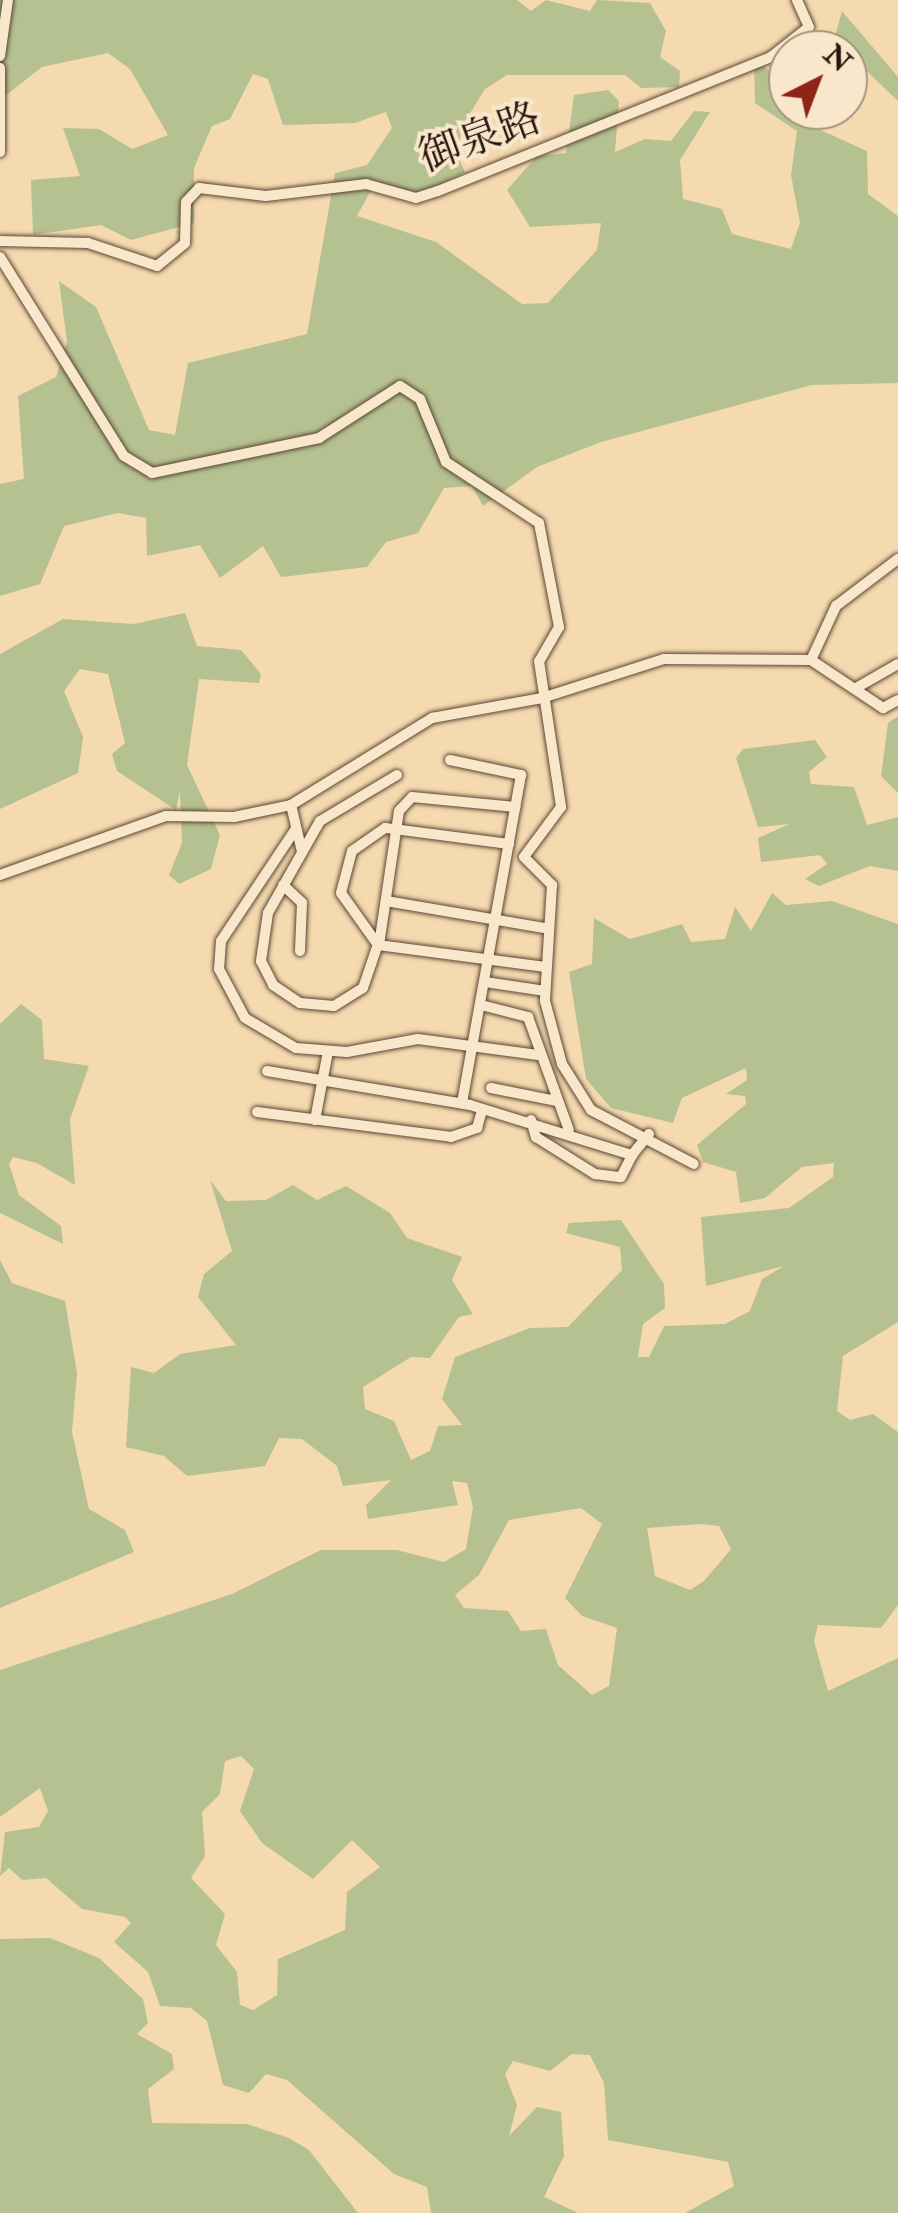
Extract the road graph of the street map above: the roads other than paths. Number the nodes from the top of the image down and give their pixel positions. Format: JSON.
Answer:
{"nodes":[{"id":1,"x":8,"y":0,"type":"edge"},
{"id":2,"x":797,"y":0,"type":"edge"},
{"id":3,"x":0,"y":56,"type":"edge"},
{"id":4,"x":0,"y":68,"type":"edge"},
{"id":5,"x":0,"y":152,"type":"edge"},
{"id":6,"x":0,"y":241,"type":"edge"},
{"id":7,"x":0,"y":257,"type":"edge"},
{"id":8,"x":898,"y":559,"type":"edge"},
{"id":9,"x":811,"y":660,"type":"junction"},
{"id":10,"x":898,"y":664,"type":"edge"},
{"id":11,"x":856,"y":688,"type":"junction"},
{"id":12,"x":542,"y":698,"type":"junction"},
{"id":13,"x":898,"y":700,"type":"edge"},
{"id":14,"x":450,"y":760,"type":"dead end"},
{"id":15,"x":396,"y":774,"type":"dead end"},
{"id":16,"x":291,"y":805,"type":"junction"},
{"id":17,"x":516,"y":806,"type":"junction"},
{"id":18,"x":397,"y":826,"type":"junction"},
{"id":19,"x":294,"y":830,"type":"junction"},
{"id":20,"x":509,"y":844,"type":"junction"},
{"id":21,"x":302,"y":852,"type":"junction"},
{"id":22,"x":0,"y":875,"type":"edge"},
{"id":23,"x":283,"y":885,"type":"junction"},
{"id":24,"x":386,"y":901,"type":"junction"},
{"id":25,"x":496,"y":920,"type":"junction"},
{"id":26,"x":549,"y":929,"type":"junction"},
{"id":27,"x":378,"y":944,"type":"junction"},
{"id":28,"x":300,"y":951,"type":"dead end"},
{"id":29,"x":489,"y":958,"type":"junction"},
{"id":30,"x":544,"y":967,"type":"junction"},
{"id":31,"x":485,"y":982,"type":"junction"},
{"id":32,"x":545,"y":991,"type":"junction"},
{"id":33,"x":480,"y":1005,"type":"junction"},
{"id":34,"x":476,"y":1044,"type":"junction"},
{"id":35,"x":328,"y":1051,"type":"junction"},
{"id":36,"x":538,"y":1055,"type":"junction"},
{"id":37,"x":267,"y":1071,"type":"dead end"},
{"id":38,"x":323,"y":1080,"type":"junction"},
{"id":39,"x":490,"y":1088,"type":"dead end"},
{"id":40,"x":556,"y":1101,"type":"junction"},
{"id":41,"x":462,"y":1104,"type":"junction"},
{"id":42,"x":482,"y":1110,"type":"junction"},
{"id":43,"x":257,"y":1112,"type":"dead end"},
{"id":44,"x":316,"y":1120,"type":"junction"},
{"id":45,"x":531,"y":1120,"type":"junction"},
{"id":46,"x":570,"y":1130,"type":"junction"},
{"id":47,"x":649,"y":1134,"type":"junction"},
{"id":48,"x":632,"y":1155,"type":"junction"},
{"id":49,"x":694,"y":1164,"type":"dead end"}],
"edges":[{"from":1,"to":3,"type":"street"},
{"from":2,"to":6,"type":"street","name":"御泉路"},
{"from":4,"to":5,"type":"street"},
{"from":7,"to":12,"type":"street"},
{"from":8,"to":9,"type":"street"},
{"from":9,"to":11,"type":"street"},
{"from":9,"to":12,"type":"street"},
{"from":10,"to":11,"type":"street"},
{"from":11,"to":13,"type":"street"},
{"from":12,"to":16,"type":"street"},
{"from":12,"to":26,"type":"street"},
{"from":14,"to":17,"type":"street"},
{"from":15,"to":21,"type":"street"},
{"from":16,"to":19,"type":"street"},
{"from":16,"to":22,"type":"street"},
{"from":17,"to":18,"type":"street"},
{"from":17,"to":20,"type":"street"},
{"from":18,"to":20,"type":"street"},
{"from":18,"to":24,"type":"street"},
{"from":18,"to":27,"type":"street"},
{"from":19,"to":21,"type":"street"},
{"from":19,"to":35,"type":"street"},
{"from":20,"to":25,"type":"street"},
{"from":21,"to":23,"type":"street"},
{"from":23,"to":27,"type":"street"},
{"from":23,"to":28,"type":"street"},
{"from":24,"to":25,"type":"street"},
{"from":24,"to":27,"type":"street"},
{"from":25,"to":26,"type":"street"},
{"from":25,"to":29,"type":"street"},
{"from":26,"to":30,"type":"street"},
{"from":27,"to":29,"type":"street"},
{"from":29,"to":30,"type":"street"},
{"from":29,"to":31,"type":"street"},
{"from":30,"to":32,"type":"street"},
{"from":31,"to":32,"type":"street"},
{"from":31,"to":33,"type":"street"},
{"from":32,"to":47,"type":"street"},
{"from":33,"to":34,"type":"street"},
{"from":33,"to":36,"type":"street"},
{"from":34,"to":35,"type":"street"},
{"from":34,"to":36,"type":"street"},
{"from":34,"to":41,"type":"street"},
{"from":35,"to":38,"type":"street"},
{"from":36,"to":40,"type":"street"},
{"from":37,"to":38,"type":"street"},
{"from":38,"to":41,"type":"street"},
{"from":38,"to":44,"type":"street"},
{"from":39,"to":40,"type":"street"},
{"from":40,"to":46,"type":"street"},
{"from":41,"to":42,"type":"street"},
{"from":42,"to":44,"type":"street"},
{"from":42,"to":45,"type":"street"},
{"from":43,"to":44,"type":"street"},
{"from":45,"to":46,"type":"street"},
{"from":45,"to":48,"type":"street"},
{"from":46,"to":48,"type":"street"},
{"from":47,"to":48,"type":"street"},
{"from":47,"to":49,"type":"street"}]}
